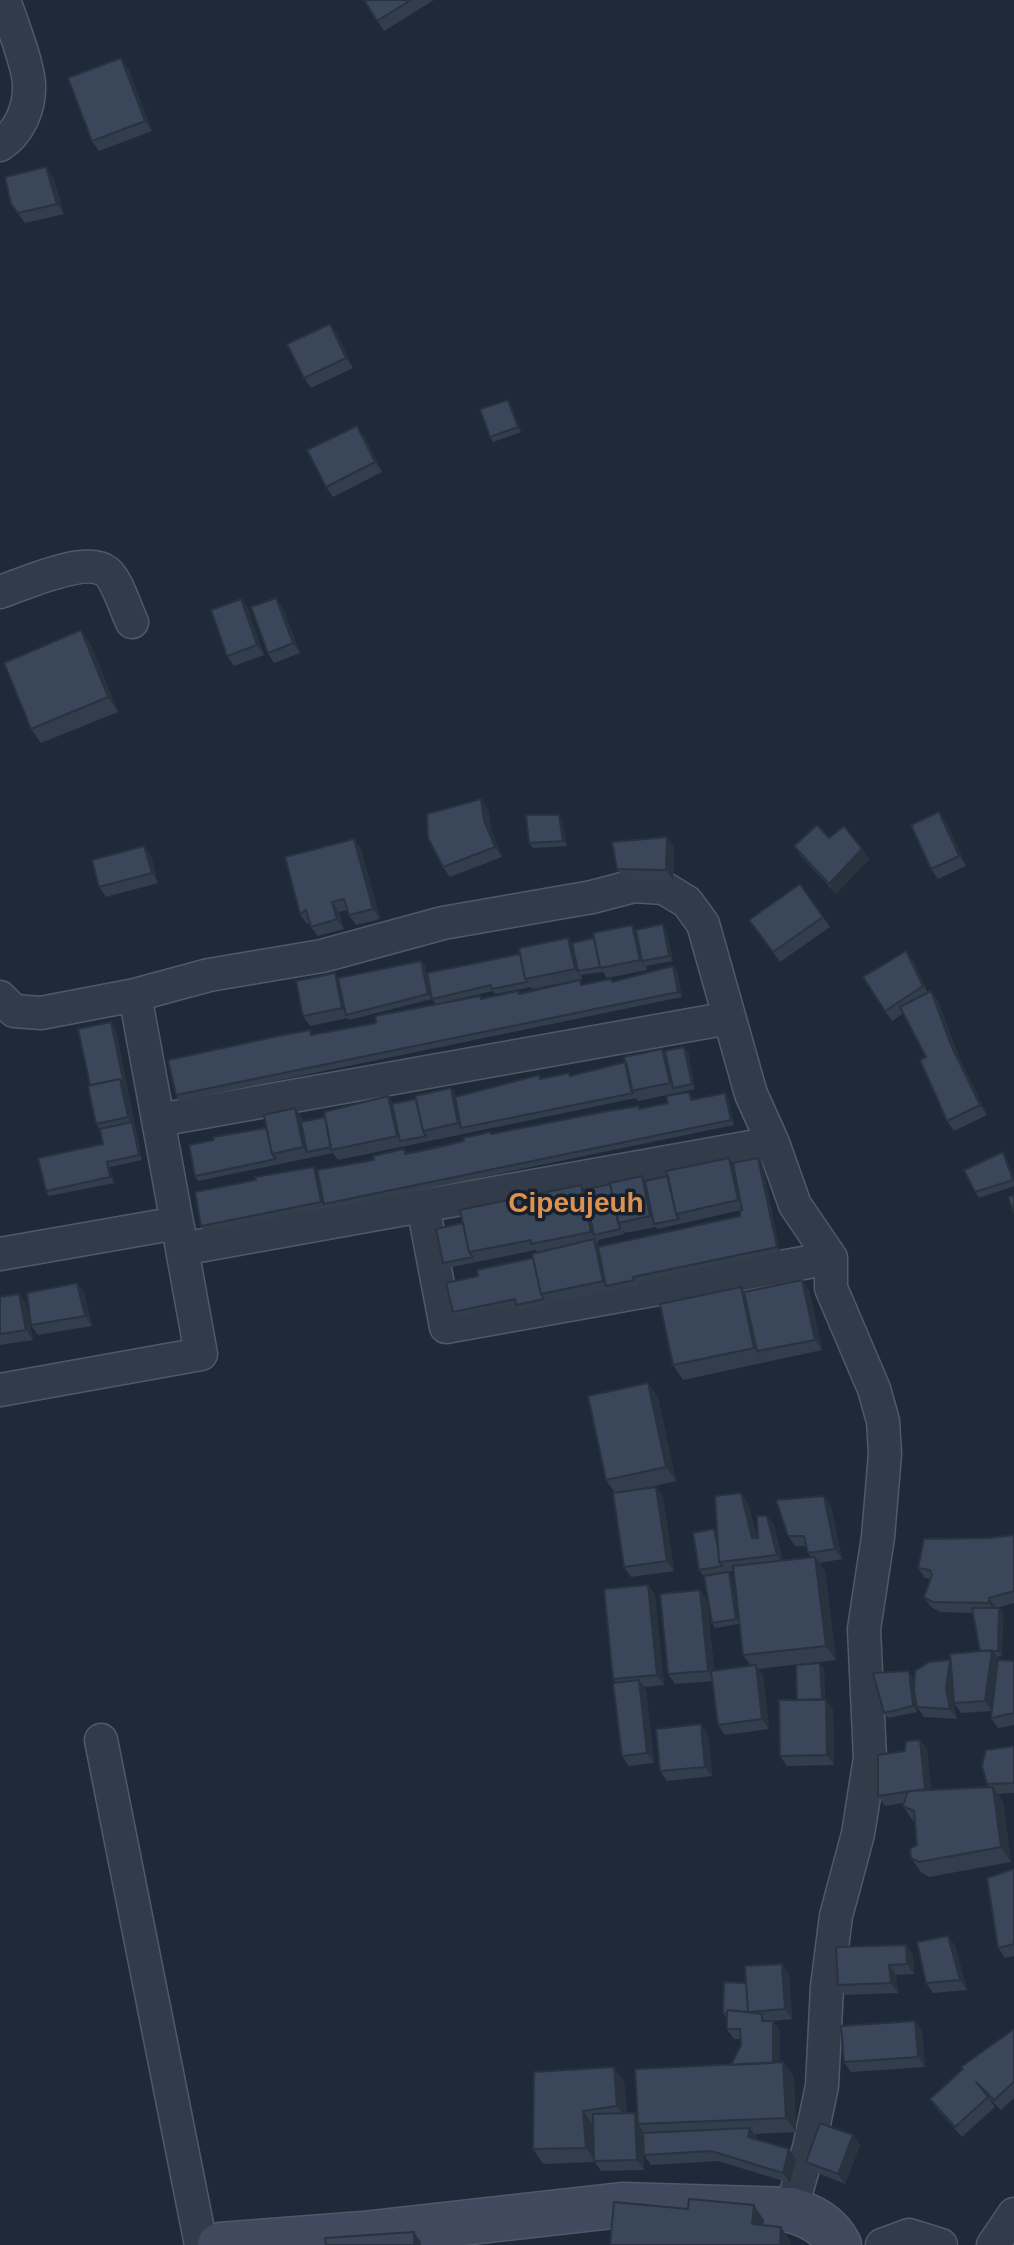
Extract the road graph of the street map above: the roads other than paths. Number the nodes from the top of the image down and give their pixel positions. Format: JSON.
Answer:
{"nodes":[{"id":1,"x":4,"y":0,"type":"edge"},
{"id":2,"x":0,"y":145,"type":"edge"},
{"id":3,"x":0,"y":592,"type":"edge"},
{"id":4,"x":132,"y":622,"type":"dead end"},
{"id":5,"x":135,"y":995,"type":"junction"},
{"id":6,"x":0,"y":997,"type":"edge"},
{"id":7,"x":729,"y":1018,"type":"junction"},
{"id":8,"x":159,"y":1120,"type":"junction"},
{"id":9,"x":773,"y":1143,"type":"junction"},
{"id":10,"x":423,"y":1206,"type":"junction"},
{"id":11,"x":180,"y":1236,"type":"junction"},
{"id":12,"x":0,"y":1254,"type":"edge"},
{"id":13,"x":831,"y":1258,"type":"junction"},
{"id":14,"x":0,"y":1390,"type":"edge"},
{"id":15,"x":101,"y":1740,"type":"dead end"},
{"id":16,"x":791,"y":2210,"type":"junction"},
{"id":17,"x":1014,"y":2214,"type":"edge"},
{"id":18,"x":201,"y":2245,"type":"edge"},
{"id":19,"x":220,"y":2245,"type":"edge"},
{"id":20,"x":839,"y":2245,"type":"edge"},
{"id":21,"x":882,"y":2245,"type":"edge"},
{"id":22,"x":941,"y":2245,"type":"edge"},
{"id":23,"x":993,"y":2245,"type":"edge"}],
"edges":[{"from":1,"to":2,"type":"street"},
{"from":3,"to":4,"type":"street"},
{"from":5,"to":6,"type":"street"},
{"from":5,"to":7,"type":"street"},
{"from":5,"to":8,"type":"street"},
{"from":7,"to":8,"type":"street"},
{"from":7,"to":9,"type":"street"},
{"from":8,"to":11,"type":"street"},
{"from":9,"to":10,"type":"street"},
{"from":9,"to":13,"type":"street"},
{"from":10,"to":11,"type":"street"},
{"from":10,"to":13,"type":"street"},
{"from":11,"to":12,"type":"street"},
{"from":11,"to":14,"type":"street"},
{"from":13,"to":16,"type":"street"},
{"from":15,"to":18,"type":"street"},
{"from":16,"to":19,"type":"main road"},
{"from":16,"to":20,"type":"main road"},
{"from":17,"to":23,"type":"street"},
{"from":21,"to":22,"type":"street"}]}
